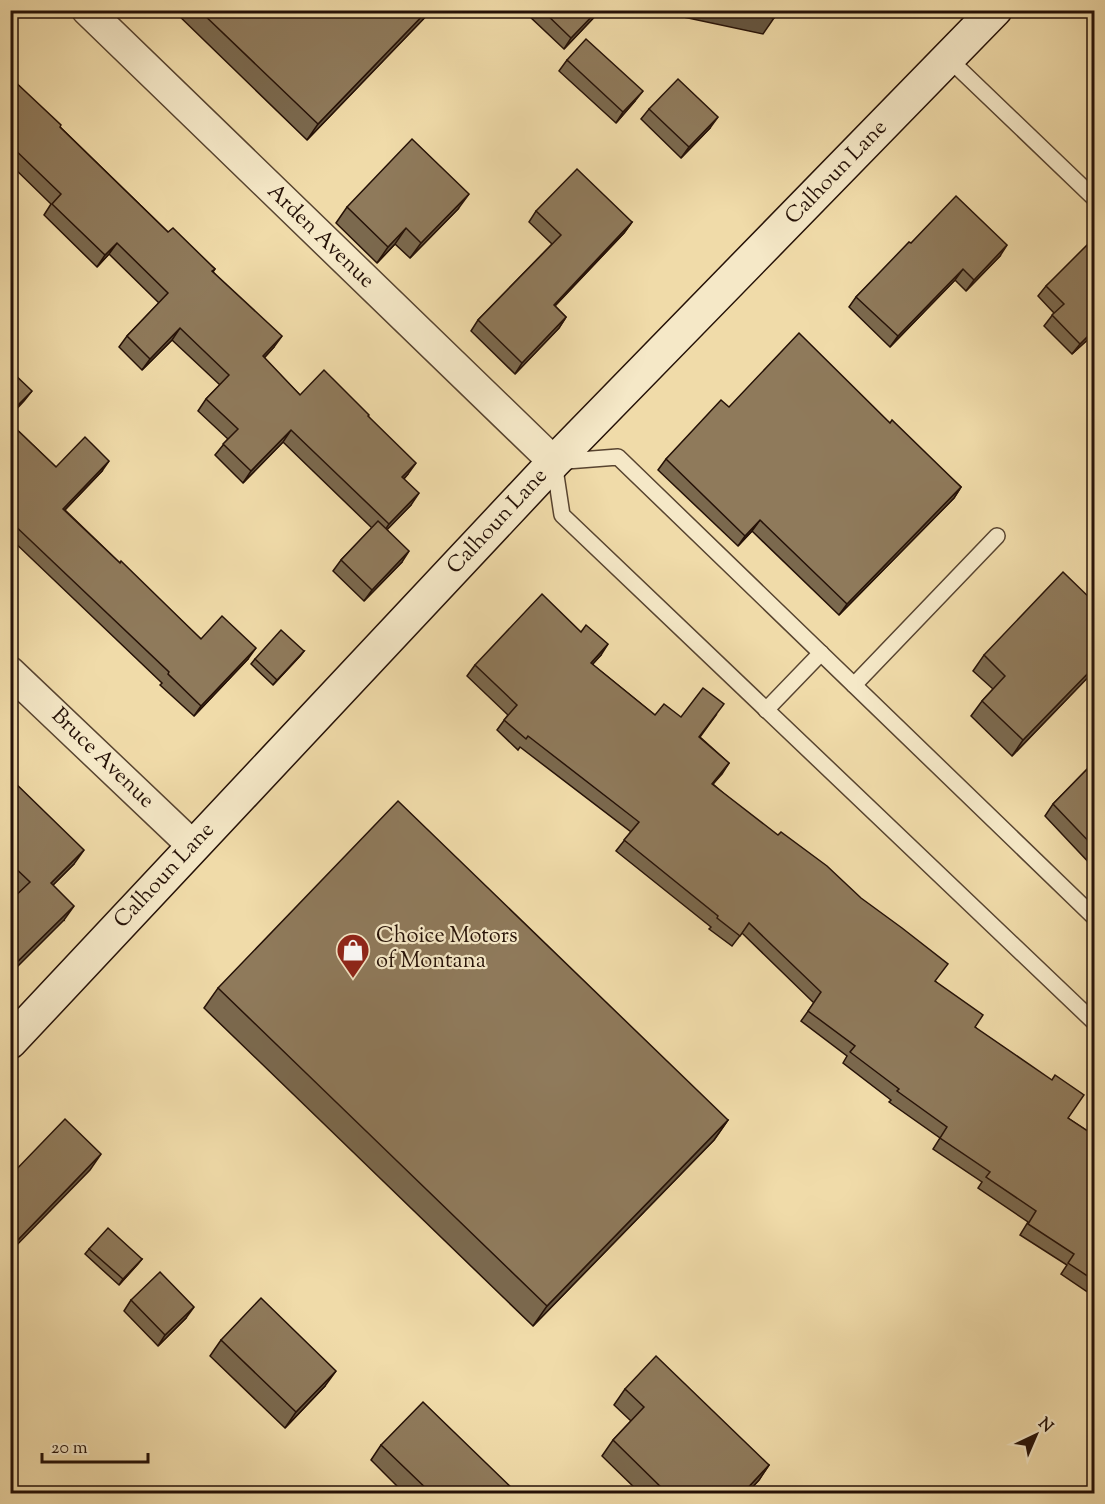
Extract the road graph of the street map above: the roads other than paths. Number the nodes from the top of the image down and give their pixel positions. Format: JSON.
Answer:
{"nodes":[{"id":1,"x":87,"y":10,"type":"edge"},
{"id":2,"x":995,"y":10,"type":"edge"},
{"id":3,"x":949,"y":59,"type":"junction"},
{"id":4,"x":1095,"y":198,"type":"edge"},
{"id":5,"x":554,"y":462,"type":"junction"},
{"id":6,"x":997,"y":536,"type":"dead end"},
{"id":7,"x":821,"y":653,"type":"junction"},
{"id":8,"x":10,"y":672,"type":"edge"},
{"id":9,"x":854,"y":685,"type":"junction"},
{"id":10,"x":766,"y":710,"type":"junction"},
{"id":11,"x":193,"y":846,"type":"junction"},
{"id":12,"x":1095,"y":917,"type":"edge"},
{"id":13,"x":1095,"y":1022,"type":"edge"},
{"id":14,"x":10,"y":1042,"type":"edge"}],
"edges":[{"from":1,"to":5,"type":"street","name":"Arden Avenue"},
{"from":2,"to":3,"type":"street","name":"Calhoun Lane"},
{"from":3,"to":4,"type":"lane"},
{"from":3,"to":5,"type":"street","name":"Calhoun Lane"},
{"from":5,"to":7,"type":"lane"},
{"from":5,"to":10,"type":"lane"},
{"from":5,"to":11,"type":"street","name":"Calhoun Lane"},
{"from":6,"to":9,"type":"lane"},
{"from":7,"to":9,"type":"lane"},
{"from":7,"to":10,"type":"lane"},
{"from":8,"to":11,"type":"street","name":"Bruce Avenue"},
{"from":9,"to":12,"type":"lane"},
{"from":10,"to":13,"type":"lane"},
{"from":11,"to":14,"type":"street","name":"Calhoun Lane"}]}
